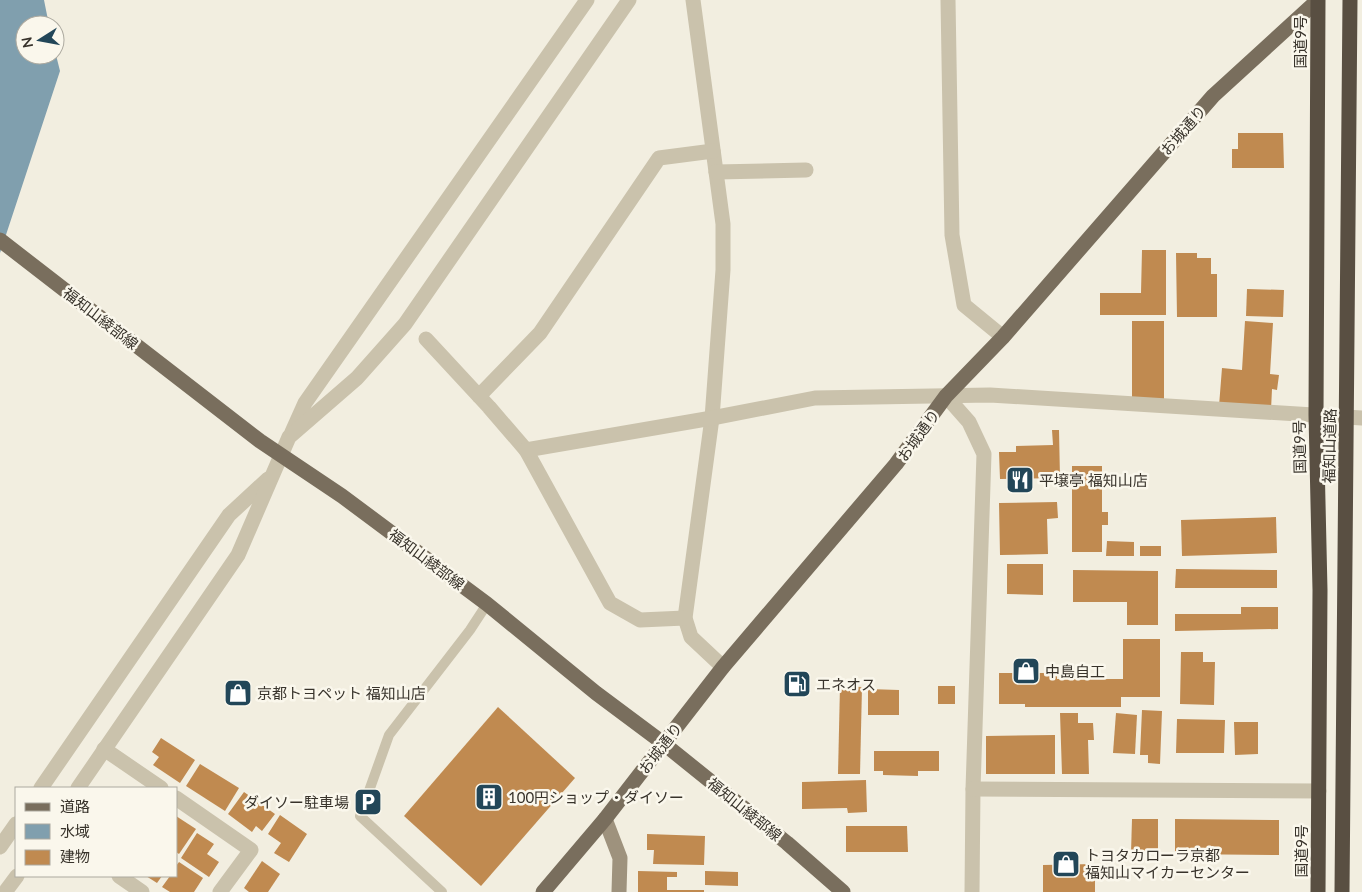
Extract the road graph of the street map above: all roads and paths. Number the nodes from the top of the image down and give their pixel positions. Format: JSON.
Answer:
{"nodes":[{"id":1,"x":587,"y":0,"type":"edge"},
{"id":2,"x":629,"y":0,"type":"edge"},
{"id":3,"x":693,"y":0,"type":"edge"},
{"id":4,"x":948,"y":0,"type":"edge"},
{"id":5,"x":1318,"y":0,"type":"edge"},
{"id":6,"x":1350,"y":0,"type":"edge"},
{"id":7,"x":713,"y":150,"type":"junction"},
{"id":8,"x":806,"y":170,"type":"dead end"},
{"id":9,"x":716,"y":172,"type":"junction"},
{"id":10,"x":0,"y":240,"type":"edge"},
{"id":11,"x":1003,"y":337,"type":"junction"},
{"id":12,"x":426,"y":338,"type":"dead end"},
{"id":13,"x":478,"y":396,"type":"junction"},
{"id":14,"x":946,"y":396,"type":"junction"},
{"id":15,"x":1316,"y":415,"type":"junction"},
{"id":16,"x":712,"y":418,"type":"junction"},
{"id":17,"x":1362,"y":418,"type":"edge"},
{"id":18,"x":290,"y":437,"type":"junction"},
{"id":19,"x":526,"y":450,"type":"junction"},
{"id":20,"x":280,"y":456,"type":"junction"},
{"id":21,"x":272,"y":475,"type":"junction"},
{"id":22,"x":487,"y":604,"type":"junction"},
{"id":23,"x":685,"y":618,"type":"junction"},
{"id":24,"x":723,"y":667,"type":"junction"},
{"id":25,"x":663,"y":742,"type":"junction"},
{"id":26,"x":104,"y":749,"type":"junction"},
{"id":27,"x":42,"y":787,"type":"edge"},
{"id":28,"x":79,"y":787,"type":"edge"},
{"id":29,"x":160,"y":787,"type":"edge"},
{"id":30,"x":973,"y":789,"type":"junction"},
{"id":31,"x":1319,"y":791,"type":"junction"},
{"id":32,"x":178,"y":799,"type":"edge"},
{"id":33,"x":605,"y":819,"type":"junction"},
{"id":34,"x":15,"y":825,"type":"edge"},
{"id":35,"x":0,"y":847,"type":"edge"},
{"id":36,"x":16,"y":877,"type":"edge"},
{"id":37,"x":120,"y":877,"type":"edge"},
{"id":38,"x":5,"y":892,"type":"edge"},
{"id":39,"x":142,"y":892,"type":"edge"},
{"id":40,"x":220,"y":892,"type":"edge"},
{"id":41,"x":442,"y":892,"type":"edge"},
{"id":42,"x":543,"y":892,"type":"edge"},
{"id":43,"x":618,"y":892,"type":"edge"},
{"id":44,"x":843,"y":892,"type":"edge"},
{"id":45,"x":972,"y":892,"type":"edge"},
{"id":46,"x":1318,"y":892,"type":"edge"},
{"id":47,"x":1342,"y":892,"type":"edge"}],
"edges":[{"from":1,"to":18,"type":"street"},
{"from":2,"to":18,"type":"street"},
{"from":3,"to":7,"type":"street"},
{"from":4,"to":11,"type":"street"},
{"from":5,"to":11,"type":"main road","name":"お城通り"},
{"from":5,"to":15,"type":"highway","name":"国道9号"},
{"from":6,"to":47,"type":"highway","name":"福知山道路","bridge":true},
{"from":7,"to":9,"type":"street"},
{"from":7,"to":13,"type":"street"},
{"from":8,"to":9,"type":"street"},
{"from":9,"to":16,"type":"street"},
{"from":10,"to":20,"type":"main road","name":"福知山綾部線"},
{"from":11,"to":14,"type":"main road","name":"お城通り"},
{"from":12,"to":13,"type":"street"},
{"from":13,"to":19,"type":"street"},
{"from":14,"to":15,"type":"street"},
{"from":14,"to":16,"type":"street"},
{"from":14,"to":24,"type":"main road","name":"お城通り"},
{"from":14,"to":30,"type":"street"},
{"from":15,"to":17,"type":"street"},
{"from":15,"to":31,"type":"highway","name":"国道9号"},
{"from":16,"to":19,"type":"street"},
{"from":16,"to":23,"type":"street"},
{"from":18,"to":20,"type":"street"},
{"from":19,"to":23,"type":"street"},
{"from":20,"to":21,"type":"street"},
{"from":20,"to":22,"type":"main road","name":"福知山綾部線"},
{"from":21,"to":26,"type":"street"},
{"from":21,"to":27,"type":"street"},
{"from":22,"to":25,"type":"main road","name":"福知山綾部線"},
{"from":22,"to":41,"type":"lane"},
{"from":23,"to":24,"type":"street"},
{"from":24,"to":25,"type":"main road","name":"お城通り"},
{"from":25,"to":33,"type":"main road","name":"お城通り"},
{"from":25,"to":44,"type":"main road","name":"福知山綾部線"},
{"from":26,"to":28,"type":"street"},
{"from":26,"to":29,"type":"street"},
{"from":30,"to":31,"type":"street"},
{"from":30,"to":45,"type":"street"},
{"from":31,"to":46,"type":"highway","name":"国道9号"},
{"from":32,"to":40,"type":"street"},
{"from":33,"to":42,"type":"main road","name":"お城通り"},
{"from":33,"to":43,"type":"street"},
{"from":34,"to":35,"type":"street"},
{"from":36,"to":38,"type":"street"},
{"from":37,"to":39,"type":"street"}]}
